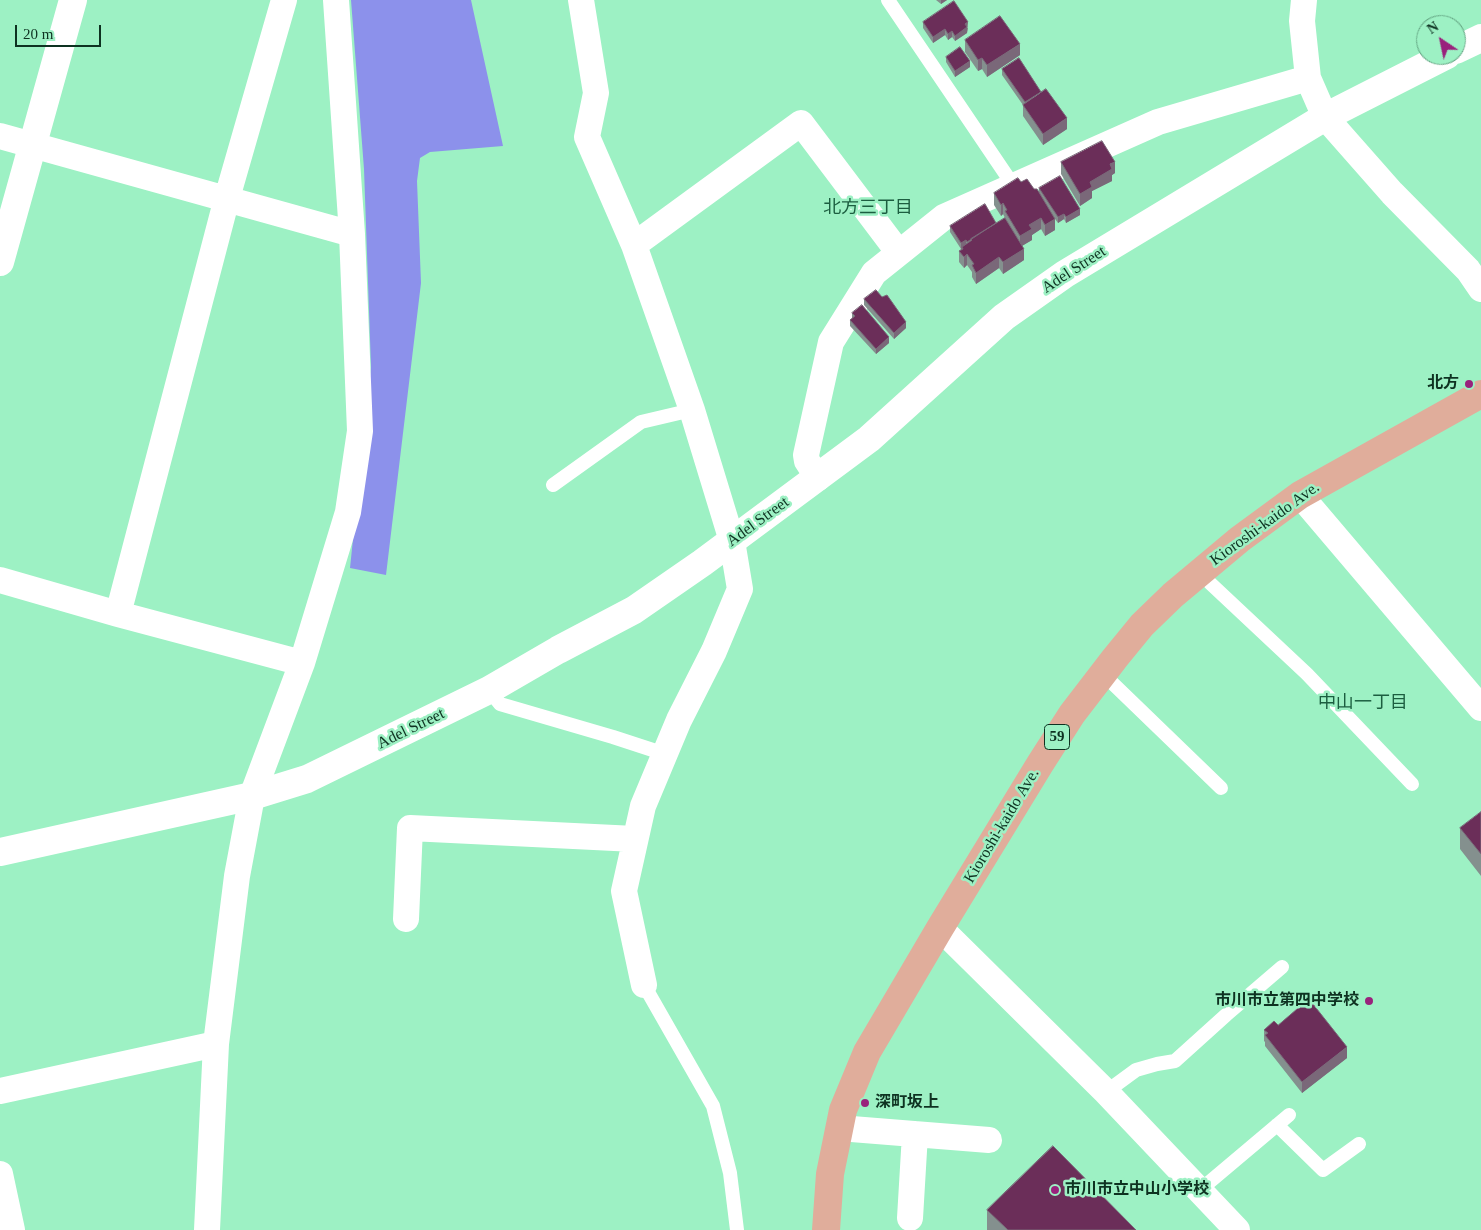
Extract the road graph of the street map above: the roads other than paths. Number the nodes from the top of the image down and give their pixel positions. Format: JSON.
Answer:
{"nodes":[{"id":1,"x":73,"y":0,"type":"edge"},
{"id":2,"x":284,"y":0,"type":"edge"},
{"id":3,"x":336,"y":0,"type":"edge"},
{"id":4,"x":581,"y":0,"type":"edge"},
{"id":5,"x":888,"y":0,"type":"edge"},
{"id":6,"x":1304,"y":0,"type":"edge"},
{"id":7,"x":1481,"y":38,"type":"edge"},
{"id":8,"x":1466,"y":45,"type":"edge"},
{"id":9,"x":1427,"y":65,"type":"edge"},
{"id":10,"x":1308,"y":78,"type":"junction"},
{"id":11,"x":1325,"y":117,"type":"junction"},
{"id":12,"x":0,"y":136,"type":"edge"},
{"id":13,"x":33,"y":145,"type":"junction"},
{"id":14,"x":1013,"y":185,"type":"junction"},
{"id":15,"x":227,"y":200,"type":"junction"},
{"id":16,"x":352,"y":234,"type":"junction"},
{"id":17,"x":634,"y":245,"type":"junction"},
{"id":18,"x":899,"y":253,"type":"junction"},
{"id":19,"x":0,"y":262,"type":"edge"},
{"id":20,"x":1481,"y":289,"type":"edge"},
{"id":21,"x":1481,"y":394,"type":"edge"},
{"id":22,"x":692,"y":410,"type":"junction"},
{"id":23,"x":818,"y":478,"type":"junction"},
{"id":24,"x":552,"y":485,"type":"dead end"},
{"id":25,"x":1300,"y":495,"type":"junction"},
{"id":26,"x":732,"y":541,"type":"junction"},
{"id":27,"x":0,"y":580,"type":"edge"},
{"id":28,"x":1210,"y":583,"type":"dead end"},
{"id":29,"x":118,"y":614,"type":"junction"},
{"id":30,"x":302,"y":663,"type":"junction"},
{"id":31,"x":1102,"y":674,"type":"junction"},
{"id":32,"x":489,"y":690,"type":"junction"},
{"id":33,"x":1481,"y":708,"type":"edge"},
{"id":34,"x":665,"y":754,"type":"junction"},
{"id":35,"x":1412,"y":784,"type":"dead end"},
{"id":36,"x":1221,"y":788,"type":"dead end"},
{"id":37,"x":252,"y":796,"type":"junction"},
{"id":38,"x":636,"y":839,"type":"junction"},
{"id":39,"x":0,"y":852,"type":"edge"},
{"id":40,"x":406,"y":919,"type":"dead end"},
{"id":41,"x":940,"y":928,"type":"junction"},
{"id":42,"x":1282,"y":967,"type":"dead end"},
{"id":43,"x":644,"y":984,"type":"joint"},
{"id":44,"x":216,"y":1044,"type":"junction"},
{"id":45,"x":0,"y":1091,"type":"edge"},
{"id":46,"x":1106,"y":1092,"type":"junction"},
{"id":47,"x":1289,"y":1115,"type":"dead end"},
{"id":48,"x":1277,"y":1125,"type":"junction"},
{"id":49,"x":839,"y":1128,"type":"junction"},
{"id":50,"x":915,"y":1134,"type":"junction"},
{"id":51,"x":988,"y":1140,"type":"dead end"},
{"id":52,"x":1359,"y":1144,"type":"dead end"},
{"id":53,"x":0,"y":1174,"type":"edge"},
{"id":54,"x":1200,"y":1190,"type":"junction"},
{"id":55,"x":910,"y":1218,"type":"dead end"},
{"id":56,"x":12,"y":1230,"type":"edge"},
{"id":57,"x":207,"y":1230,"type":"edge"},
{"id":58,"x":737,"y":1230,"type":"edge"},
{"id":59,"x":826,"y":1230,"type":"edge"},
{"id":60,"x":1237,"y":1230,"type":"edge"}],
"edges":[{"from":1,"to":13,"type":"street"},
{"from":2,"to":15,"type":"street"},
{"from":3,"to":16,"type":"street"},
{"from":4,"to":17,"type":"street"},
{"from":5,"to":14,"type":"lane"},
{"from":6,"to":10,"type":"street"},
{"from":7,"to":8,"type":"street"},
{"from":9,"to":11,"type":"street","name":"Adel Street"},
{"from":10,"to":11,"type":"street"},
{"from":10,"to":14,"type":"street"},
{"from":11,"to":20,"type":"street"},
{"from":11,"to":23,"type":"street","name":"Adel Street"},
{"from":12,"to":13,"type":"street"},
{"from":13,"to":15,"type":"street"},
{"from":13,"to":19,"type":"street"},
{"from":14,"to":18,"type":"street"},
{"from":15,"to":16,"type":"street"},
{"from":15,"to":29,"type":"street"},
{"from":16,"to":30,"type":"street"},
{"from":17,"to":18,"type":"street"},
{"from":17,"to":22,"type":"street"},
{"from":18,"to":23,"type":"street"},
{"from":21,"to":25,"type":"main road","name":"Kioroshi-kaido Ave.","number":"59"},
{"from":22,"to":24,"type":"lane"},
{"from":22,"to":26,"type":"street"},
{"from":23,"to":26,"type":"street","name":"Adel Street"},
{"from":25,"to":31,"type":"main road","name":"Kioroshi-kaido Ave.","number":"59"},
{"from":25,"to":33,"type":"street"},
{"from":26,"to":32,"type":"street","name":"Adel Street"},
{"from":26,"to":34,"type":"street"},
{"from":27,"to":29,"type":"street"},
{"from":28,"to":35,"type":"lane"},
{"from":29,"to":30,"type":"street"},
{"from":30,"to":37,"type":"street"},
{"from":31,"to":36,"type":"lane"},
{"from":31,"to":41,"type":"main road","name":"Kioroshi-kaido Ave.","number":"59"},
{"from":32,"to":34,"type":"lane"},
{"from":32,"to":37,"type":"street","name":"Adel Street"},
{"from":34,"to":38,"type":"street"},
{"from":37,"to":39,"type":"street","name":"Adel Street"},
{"from":37,"to":44,"type":"street"},
{"from":38,"to":40,"type":"street"},
{"from":38,"to":43,"type":"street"},
{"from":41,"to":46,"type":"street"},
{"from":41,"to":49,"type":"main road","name":"Kioroshi-kaido Ave.","number":"59"},
{"from":42,"to":46,"type":"lane"},
{"from":43,"to":58,"type":"lane"},
{"from":44,"to":45,"type":"street"},
{"from":44,"to":57,"type":"street"},
{"from":46,"to":54,"type":"street"},
{"from":47,"to":48,"type":"lane"},
{"from":48,"to":52,"type":"lane"},
{"from":48,"to":54,"type":"lane"},
{"from":49,"to":50,"type":"street"},
{"from":49,"to":59,"type":"main road","name":"Kioroshi-kaido Ave.","number":"59"},
{"from":50,"to":51,"type":"street"},
{"from":50,"to":55,"type":"street"},
{"from":53,"to":56,"type":"street"},
{"from":54,"to":60,"type":"street"}]}
